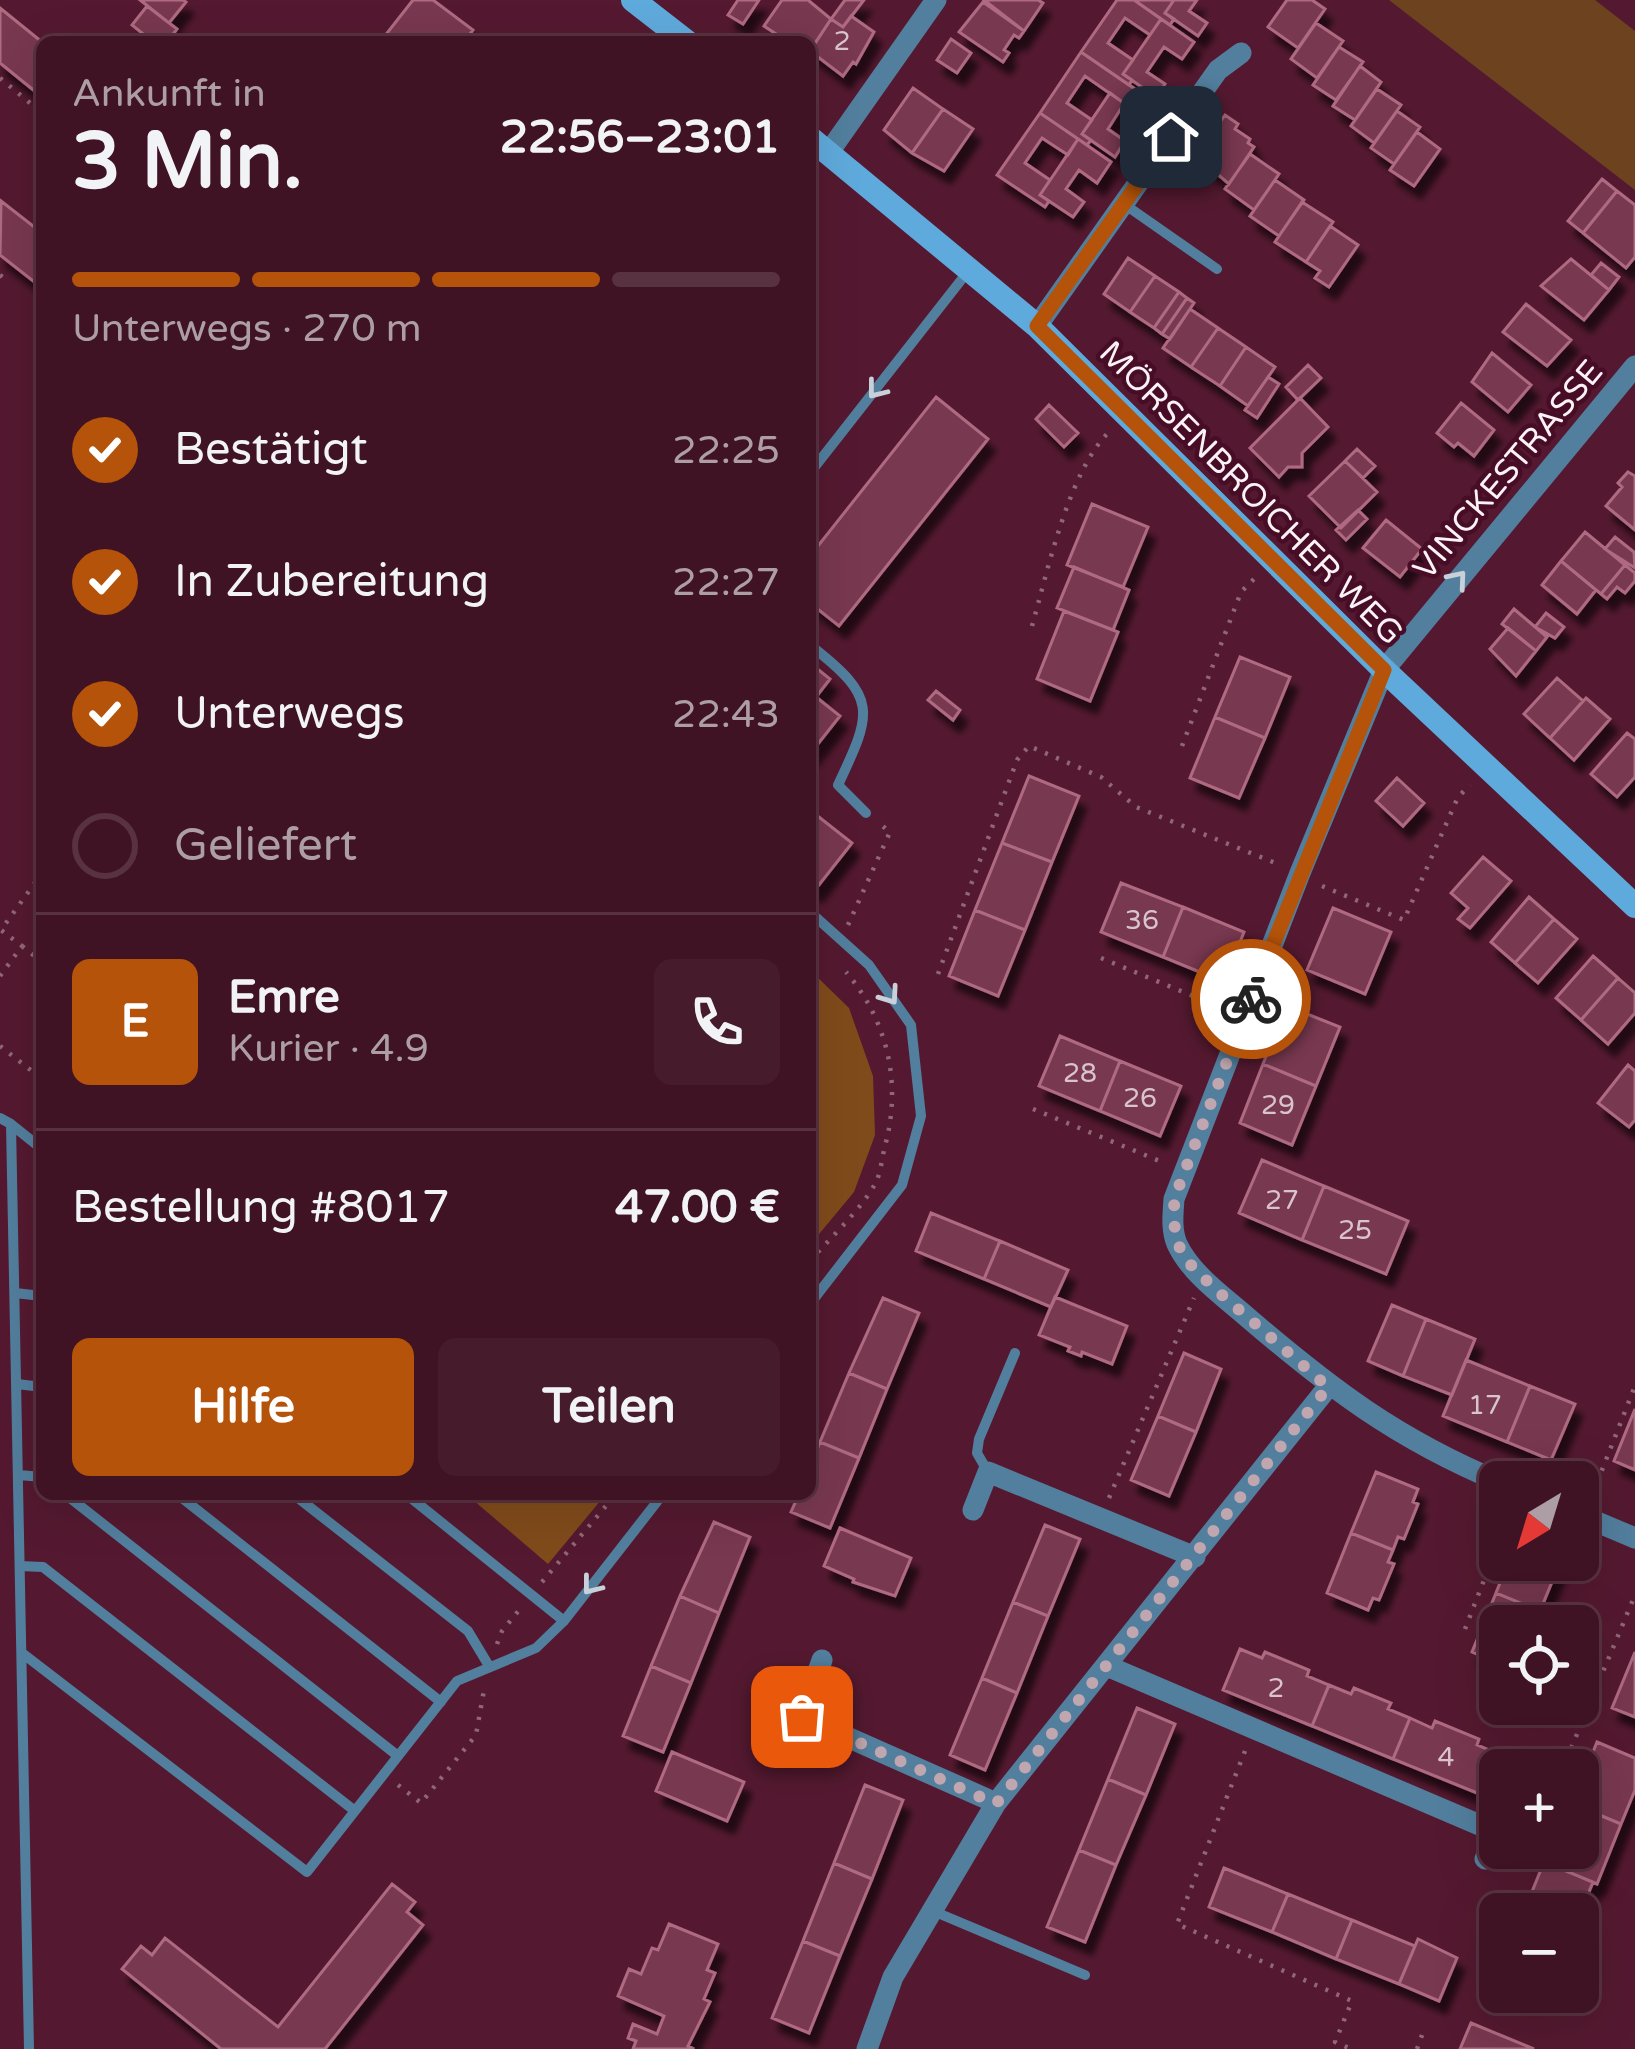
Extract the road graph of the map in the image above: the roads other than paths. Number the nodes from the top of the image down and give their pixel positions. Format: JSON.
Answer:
{"nodes":[{"id":1,"x":633,"y":0,"type":"edge"},
{"id":2,"x":936,"y":0,"type":"edge"},
{"id":3,"x":679,"y":36,"type":"edge"},
{"id":4,"x":1241,"y":53,"type":"dead end"},
{"id":5,"x":819,"y":145,"type":"edge"},
{"id":6,"x":1124,"y":204,"type":"junction"},
{"id":7,"x":971,"y":268,"type":"junction"},
{"id":8,"x":1217,"y":269,"type":"dead end"},
{"id":9,"x":1037,"y":326,"type":"junction"},
{"id":10,"x":1635,"y":366,"type":"edge"},
{"id":11,"x":816,"y":465,"type":"edge"},
{"id":12,"x":816,"y":650,"type":"edge"},
{"id":13,"x":1384,"y":670,"type":"junction"},
{"id":14,"x":866,"y":813,"type":"road end"},
{"id":15,"x":1635,"y":906,"type":"edge"},
{"id":16,"x":816,"y":917,"type":"edge"},
{"id":17,"x":4,"y":1118,"type":"edge"},
{"id":18,"x":36,"y":1144,"type":"edge"},
{"id":19,"x":15,"y":1293,"type":"junction"},
{"id":20,"x":36,"y":1295,"type":"edge"},
{"id":21,"x":816,"y":1296,"type":"edge"},
{"id":22,"x":1015,"y":1353,"type":"dead end"},
{"id":23,"x":17,"y":1384,"type":"junction"},
{"id":24,"x":36,"y":1386,"type":"edge"},
{"id":25,"x":1328,"y":1387,"type":"junction"},
{"id":26,"x":988,"y":1472,"type":"junction"},
{"id":27,"x":1479,"y":1474,"type":"edge"},
{"id":28,"x":19,"y":1475,"type":"junction"},
{"id":29,"x":36,"y":1477,"type":"edge"},
{"id":30,"x":73,"y":1500,"type":"edge"},
{"id":31,"x":186,"y":1500,"type":"edge"},
{"id":32,"x":301,"y":1500,"type":"edge"},
{"id":33,"x":413,"y":1500,"type":"edge"},
{"id":34,"x":657,"y":1500,"type":"edge"},
{"id":35,"x":973,"y":1510,"type":"dead end"},
{"id":36,"x":1599,"y":1523,"type":"edge"},
{"id":37,"x":1635,"y":1538,"type":"edge"},
{"id":38,"x":1195,"y":1557,"type":"junction"},
{"id":39,"x":20,"y":1566,"type":"junction"},
{"id":40,"x":564,"y":1621,"type":"junction"},
{"id":41,"x":22,"y":1653,"type":"junction"},
{"id":42,"x":822,"y":1660,"type":"dead end"},
{"id":43,"x":489,"y":1666,"type":"junction"},
{"id":44,"x":1107,"y":1666,"type":"junction"},
{"id":45,"x":441,"y":1702,"type":"junction"},
{"id":46,"x":398,"y":1756,"type":"junction"},
{"id":47,"x":996,"y":1804,"type":"junction"},
{"id":48,"x":355,"y":1811,"type":"junction"},
{"id":49,"x":1479,"y":1825,"type":"edge"},
{"id":50,"x":930,"y":1910,"type":"junction"},
{"id":51,"x":1084,"y":1975,"type":"dead end"},
{"id":52,"x":28,"y":2049,"type":"edge"},
{"id":53,"x":867,"y":2049,"type":"edge"}],
"edges":[{"from":1,"to":3,"type":"street"},
{"from":2,"to":5,"type":"street"},
{"from":4,"to":6,"type":"street"},
{"from":5,"to":7,"type":"street","name":"MÖRSENBROICHER WEG"},
{"from":6,"to":8,"type":"lane"},
{"from":6,"to":9,"type":"street"},
{"from":7,"to":9,"type":"street","name":"MÖRSENBROICHER WEG"},
{"from":7,"to":11,"type":"lane","one_way":true},
{"from":9,"to":13,"type":"street","name":"MÖRSENBROICHER WEG"},
{"from":13,"to":10,"type":"street","name":"VINCKESTRASSE","one_way":true},
{"from":12,"to":14,"type":"lane"},
{"from":13,"to":15,"type":"street","name":"MÖRSENBROICHER WEG"},
{"from":13,"to":25,"type":"street","name":"VINCKESTRASSE"},
{"from":16,"to":21,"type":"lane","one_way":true},
{"from":17,"to":18,"type":"lane"},
{"from":17,"to":19,"type":"lane"},
{"from":19,"to":20,"type":"lane"},
{"from":19,"to":23,"type":"lane"},
{"from":22,"to":26,"type":"lane"},
{"from":23,"to":24,"type":"lane"},
{"from":23,"to":28,"type":"lane"},
{"from":25,"to":27,"type":"street","name":"VINCKESTRASSE"},
{"from":25,"to":38,"type":"street"},
{"from":26,"to":35,"type":"street"},
{"from":26,"to":38,"type":"street"},
{"from":28,"to":29,"type":"lane"},
{"from":28,"to":39,"type":"lane"},
{"from":30,"to":46,"type":"lane"},
{"from":31,"to":45,"type":"lane"},
{"from":32,"to":43,"type":"lane"},
{"from":33,"to":40,"type":"lane"},
{"from":34,"to":40,"type":"lane","one_way":true},
{"from":36,"to":37,"type":"street"},
{"from":38,"to":44,"type":"street"},
{"from":39,"to":41,"type":"lane"},
{"from":39,"to":48,"type":"lane"},
{"from":40,"to":43,"type":"lane"},
{"from":41,"to":48,"type":"lane"},
{"from":41,"to":52,"type":"lane"},
{"from":42,"to":47,"type":"street"},
{"from":43,"to":45,"type":"lane"},
{"from":44,"to":47,"type":"street"},
{"from":44,"to":49,"type":"street"},
{"from":45,"to":46,"type":"lane"},
{"from":46,"to":48,"type":"lane"},
{"from":47,"to":50,"type":"street"},
{"from":50,"to":51,"type":"lane"},
{"from":50,"to":53,"type":"street"}]}
